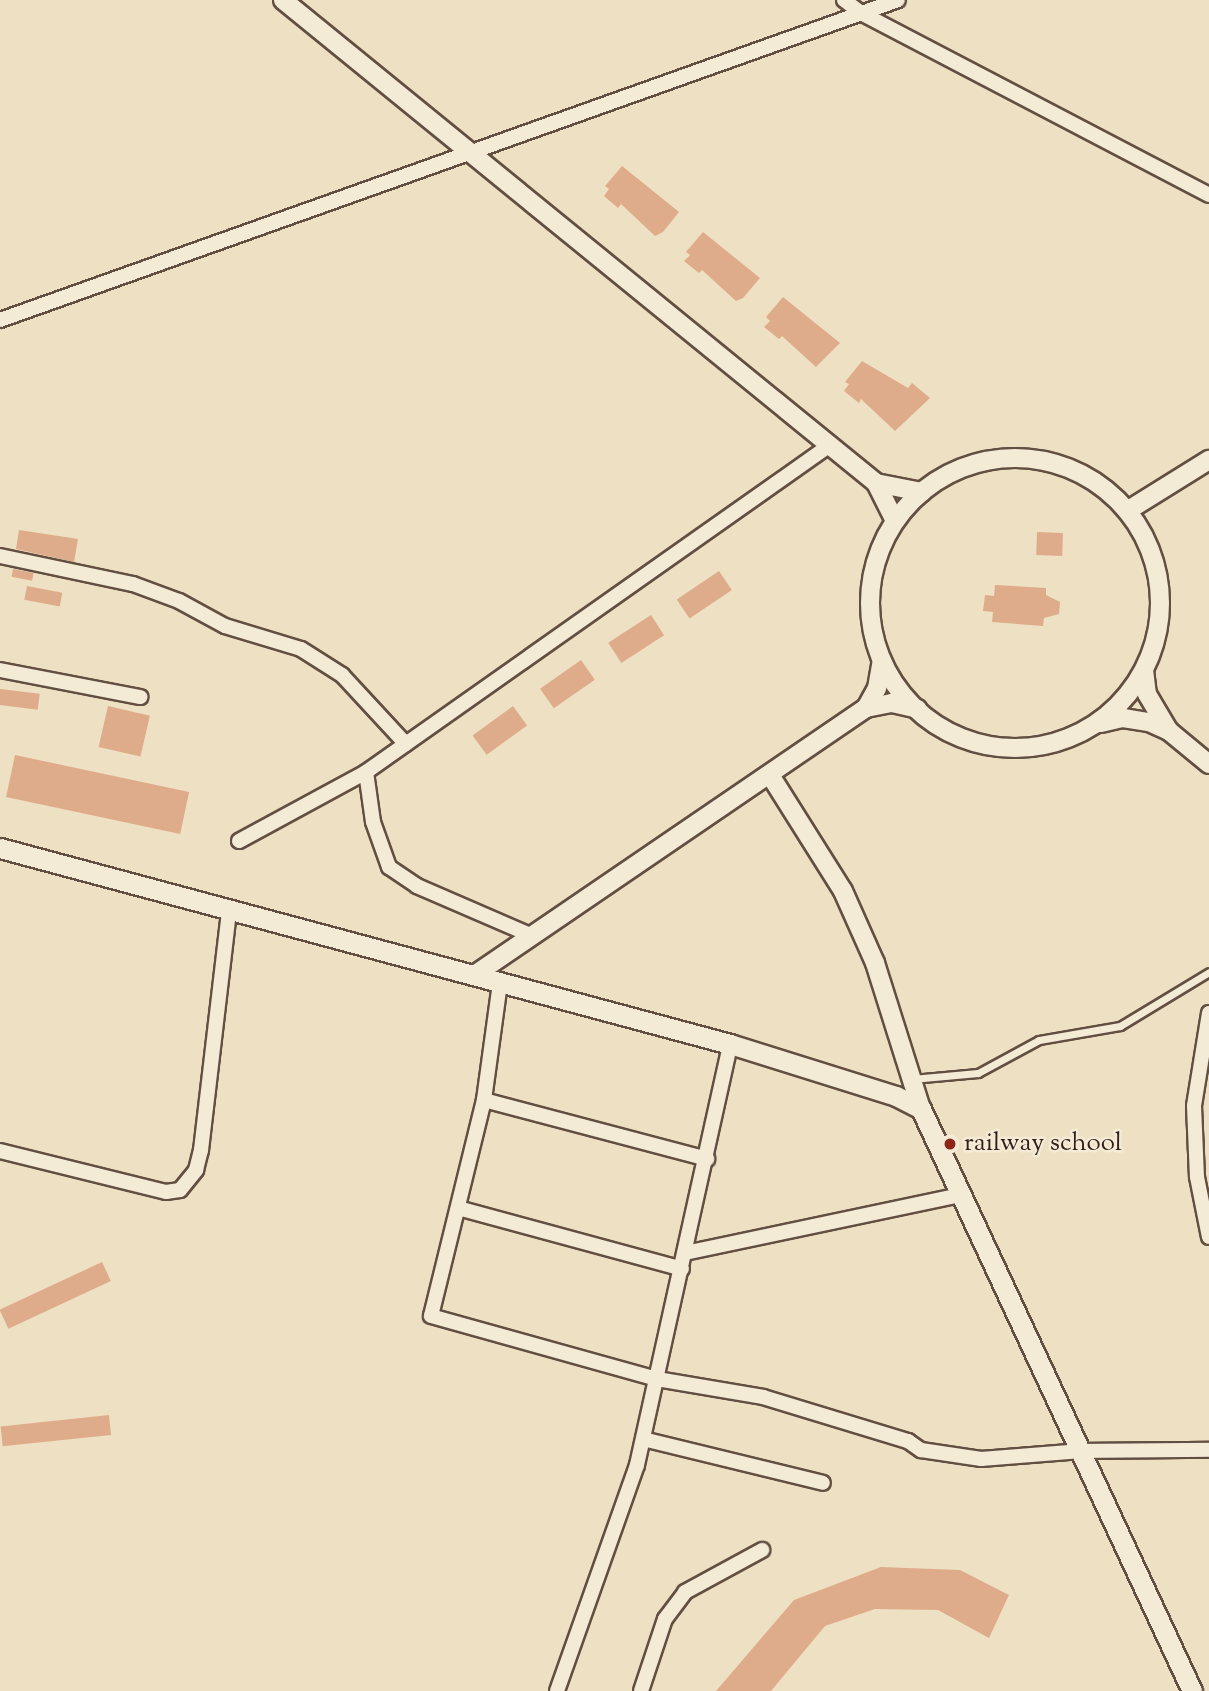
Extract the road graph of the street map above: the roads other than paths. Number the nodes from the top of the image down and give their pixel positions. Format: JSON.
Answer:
{"nodes":[{"id":1,"x":283,"y":0,"type":"edge"},
{"id":2,"x":844,"y":0,"type":"edge"},
{"id":3,"x":898,"y":0,"type":"edge"},
{"id":4,"x":861,"y":13,"type":"junction"},
{"id":5,"x":473,"y":155,"type":"junction"},
{"id":6,"x":1209,"y":195,"type":"edge"},
{"id":7,"x":0,"y":320,"type":"edge"},
{"id":8,"x":830,"y":445,"type":"junction"},
{"id":9,"x":1209,"y":460,"type":"edge"},
{"id":10,"x":876,"y":483,"type":"junction"},
{"id":11,"x":922,"y":492,"type":"junction"},
{"id":12,"x":1127,"y":511,"type":"junction"},
{"id":13,"x":895,"y":521,"type":"junction"},
{"id":14,"x":0,"y":556,"type":"edge"},
{"id":15,"x":882,"y":661,"type":"junction"},
{"id":16,"x":0,"y":670,"type":"edge"},
{"id":17,"x":1144,"y":670,"type":"junction"},
{"id":18,"x":140,"y":697,"type":"dead end"},
{"id":19,"x":866,"y":708,"type":"junction"},
{"id":20,"x":917,"y":709,"type":"junction"},
{"id":21,"x":1093,"y":725,"type":"junction"},
{"id":22,"x":1169,"y":732,"type":"junction"},
{"id":23,"x":406,"y":744,"type":"junction"},
{"id":24,"x":1207,"y":760,"type":"edge"},
{"id":25,"x":366,"y":772,"type":"junction"},
{"id":26,"x":770,"y":775,"type":"junction"},
{"id":27,"x":239,"y":841,"type":"dead end"},
{"id":28,"x":0,"y":848,"type":"edge"},
{"id":29,"x":229,"y":910,"type":"junction"},
{"id":30,"x":530,"y":935,"type":"junction"},
{"id":31,"x":1209,"y":972,"type":"edge"},
{"id":32,"x":473,"y":976,"type":"junction"},
{"id":33,"x":500,"y":983,"type":"junction"},
{"id":34,"x":1209,"y":1013,"type":"edge"},
{"id":35,"x":730,"y":1044,"type":"junction"},
{"id":36,"x":911,"y":1079,"type":"junction"},
{"id":37,"x":484,"y":1100,"type":"junction"},
{"id":38,"x":920,"y":1109,"type":"junction"},
{"id":39,"x":0,"y":1152,"type":"edge"},
{"id":40,"x":707,"y":1159,"type":"junction"},
{"id":41,"x":961,"y":1195,"type":"junction"},
{"id":42,"x":458,"y":1208,"type":"junction"},
{"id":43,"x":1209,"y":1237,"type":"edge"},
{"id":44,"x":685,"y":1253,"type":"junction"},
{"id":45,"x":682,"y":1269,"type":"junction"},
{"id":46,"x":657,"y":1379,"type":"junction"},
{"id":47,"x":643,"y":1439,"type":"junction"},
{"id":48,"x":1209,"y":1450,"type":"edge"},
{"id":49,"x":1082,"y":1451,"type":"junction"},
{"id":50,"x":823,"y":1483,"type":"dead end"},
{"id":51,"x":762,"y":1550,"type":"dead end"},
{"id":52,"x":557,"y":1691,"type":"edge"},
{"id":53,"x":641,"y":1691,"type":"edge"},
{"id":54,"x":1192,"y":1691,"type":"edge"}],
"edges":[{"from":1,"to":5,"type":"street"},
{"from":2,"to":4,"type":"street"},
{"from":3,"to":4,"type":"street"},
{"from":4,"to":5,"type":"street"},
{"from":4,"to":6,"type":"street"},
{"from":5,"to":7,"type":"street"},
{"from":5,"to":8,"type":"street"},
{"from":8,"to":10,"type":"street"},
{"from":8,"to":23,"type":"street"},
{"from":9,"to":12,"type":"street"},
{"from":10,"to":11,"type":"street"},
{"from":10,"to":13,"type":"street"},
{"from":11,"to":12,"type":"street"},
{"from":11,"to":13,"type":"street"},
{"from":12,"to":17,"type":"street"},
{"from":13,"to":15,"type":"street"},
{"from":14,"to":23,"type":"street"},
{"from":15,"to":19,"type":"street"},
{"from":15,"to":20,"type":"street"},
{"from":16,"to":18,"type":"street"},
{"from":17,"to":21,"type":"street"},
{"from":17,"to":22,"type":"street"},
{"from":19,"to":20,"type":"street"},
{"from":19,"to":26,"type":"street"},
{"from":20,"to":21,"type":"street"},
{"from":21,"to":22,"type":"street"},
{"from":22,"to":24,"type":"street"},
{"from":23,"to":25,"type":"street"},
{"from":25,"to":27,"type":"street"},
{"from":25,"to":30,"type":"street"},
{"from":26,"to":30,"type":"street"},
{"from":26,"to":36,"type":"street"},
{"from":28,"to":29,"type":"main road"},
{"from":29,"to":32,"type":"main road"},
{"from":29,"to":39,"type":"street"},
{"from":30,"to":32,"type":"street"},
{"from":31,"to":36,"type":"lane"},
{"from":32,"to":33,"type":"main road"},
{"from":33,"to":35,"type":"main road"},
{"from":33,"to":37,"type":"street"},
{"from":34,"to":43,"type":"street"},
{"from":35,"to":38,"type":"main road"},
{"from":35,"to":40,"type":"street"},
{"from":36,"to":38,"type":"street"},
{"from":37,"to":40,"type":"street"},
{"from":37,"to":42,"type":"street"},
{"from":38,"to":41,"type":"main road"},
{"from":40,"to":44,"type":"street"},
{"from":41,"to":44,"type":"street"},
{"from":41,"to":49,"type":"main road"},
{"from":42,"to":45,"type":"street"},
{"from":42,"to":46,"type":"street"},
{"from":44,"to":45,"type":"street"},
{"from":45,"to":46,"type":"street"},
{"from":46,"to":47,"type":"street"},
{"from":46,"to":49,"type":"street"},
{"from":47,"to":50,"type":"street"},
{"from":47,"to":52,"type":"street"},
{"from":48,"to":49,"type":"street"},
{"from":49,"to":54,"type":"main road"},
{"from":51,"to":53,"type":"street"}]}
